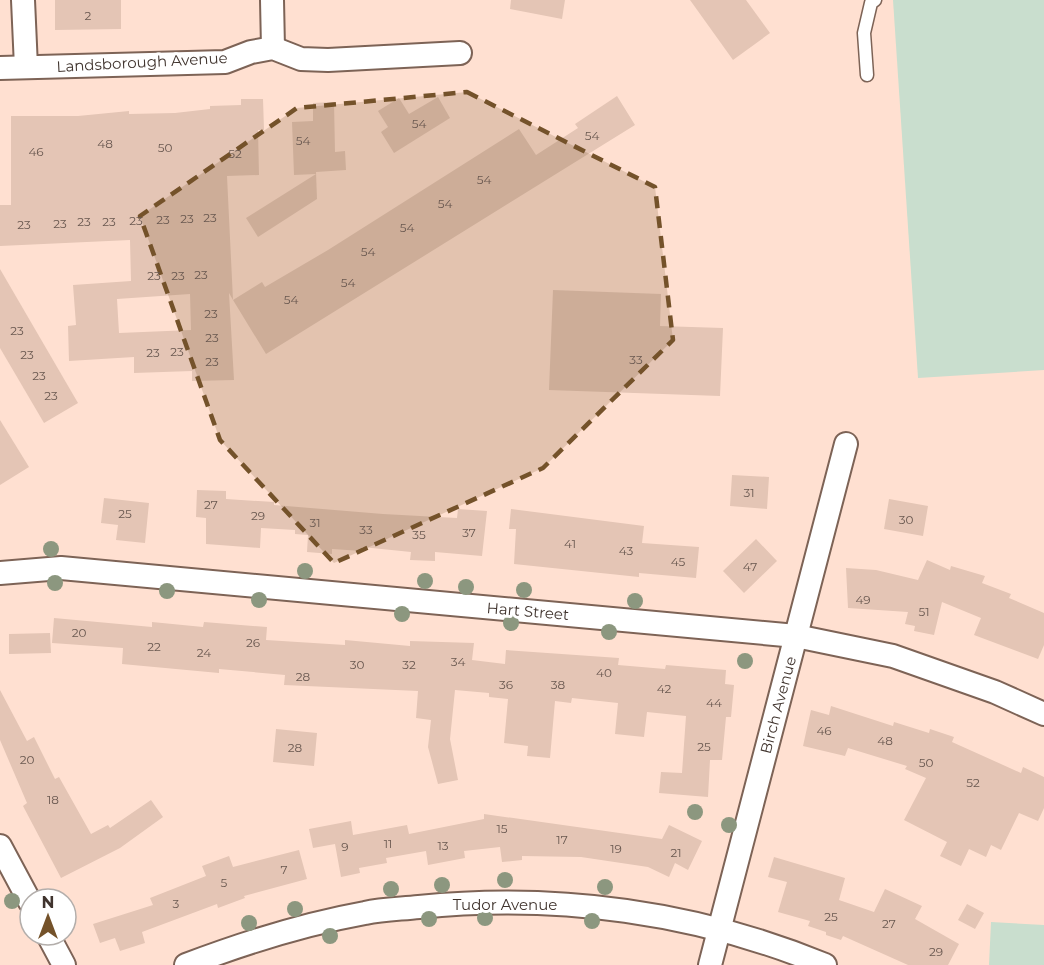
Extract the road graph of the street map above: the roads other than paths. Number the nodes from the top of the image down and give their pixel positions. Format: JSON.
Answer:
{"nodes":[{"id":1,"x":23,"y":0,"type":"edge"},
{"id":2,"x":272,"y":0,"type":"edge"},
{"id":3,"x":875,"y":0,"type":"edge"},
{"id":4,"x":273,"y":48,"type":"junction"},
{"id":5,"x":460,"y":53,"type":"dead end"},
{"id":6,"x":26,"y":67,"type":"junction"},
{"id":7,"x":0,"y":68,"type":"edge"},
{"id":8,"x":867,"y":75,"type":"dead end"},
{"id":9,"x":846,"y":444,"type":"dead end"},
{"id":10,"x":0,"y":573,"type":"edge"},
{"id":11,"x":796,"y":636,"type":"junction"},
{"id":12,"x":1044,"y":714,"type":"edge"},
{"id":13,"x":0,"y":846,"type":"edge"},
{"id":14,"x":22,"y":887,"type":"edge"},
{"id":15,"x":719,"y":929,"type":"junction"},
{"id":16,"x":54,"y":947,"type":"edge"},
{"id":17,"x":64,"y":965,"type":"edge"},
{"id":18,"x":186,"y":965,"type":"edge"},
{"id":19,"x":710,"y":965,"type":"edge"},
{"id":20,"x":825,"y":965,"type":"edge"}],
"edges":[{"from":1,"to":6,"type":"street"},
{"from":2,"to":4,"type":"street"},
{"from":3,"to":8,"type":"lane"},
{"from":4,"to":5,"type":"street"},
{"from":4,"to":6,"type":"street","name":"Landsborough Avenue"},
{"from":6,"to":7,"type":"street","name":"Landsborough Avenue"},
{"from":9,"to":11,"type":"street","name":"Birch Avenue"},
{"from":10,"to":11,"type":"street","name":"Hart Street"},
{"from":11,"to":12,"type":"street","name":"Hart Street"},
{"from":11,"to":15,"type":"street","name":"Birch Avenue"},
{"from":13,"to":14,"type":"street"},
{"from":15,"to":18,"type":"street","name":"Tudor Avenue"},
{"from":15,"to":19,"type":"street","name":"Birch Avenue"},
{"from":15,"to":20,"type":"street","name":"Tudor Avenue"},
{"from":16,"to":17,"type":"street"}]}
